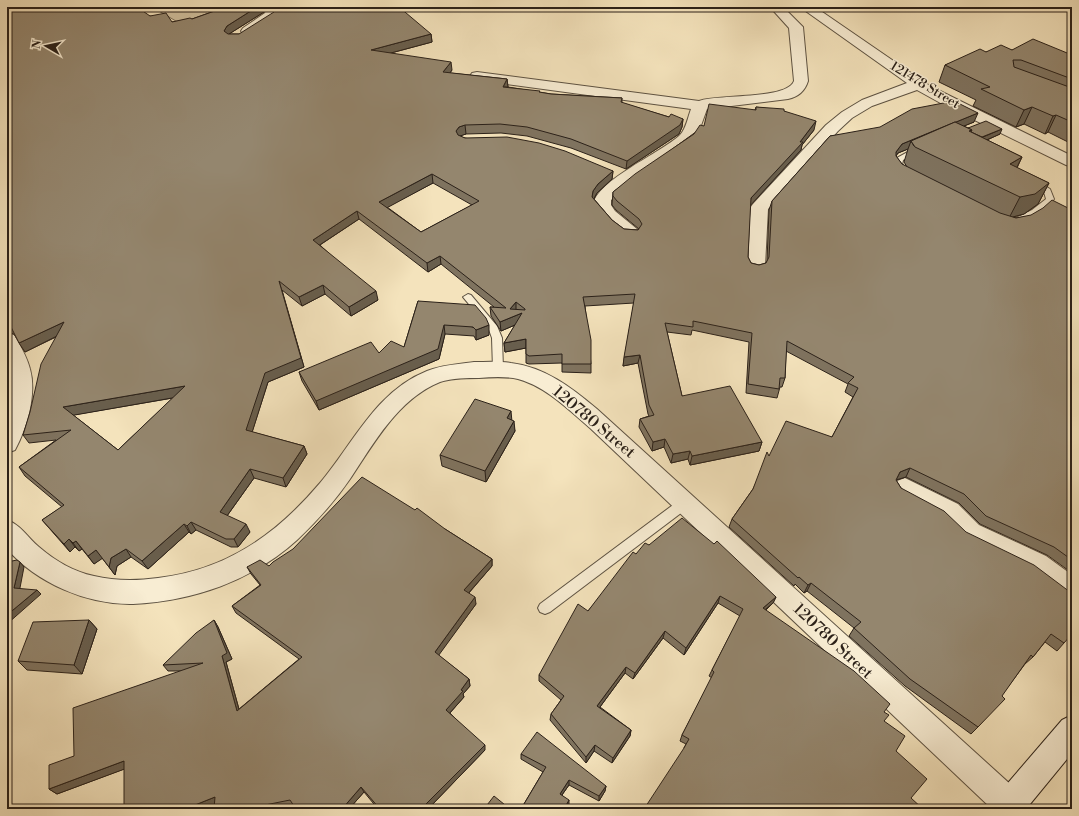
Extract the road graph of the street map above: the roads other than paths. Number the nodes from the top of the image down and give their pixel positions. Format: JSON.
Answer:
{"nodes":[{"id":1,"x":273,"y":7,"type":"edge"},
{"id":2,"x":776,"y":7,"type":"edge"},
{"id":3,"x":806,"y":7,"type":"edge"},
{"id":4,"x":235,"y":38,"type":"edge"},
{"id":5,"x":460,"y":74,"type":"edge"},
{"id":6,"x":919,"y":84,"type":"junction"},
{"id":7,"x":700,"y":106,"type":"junction"},
{"id":8,"x":926,"y":146,"type":"edge"},
{"id":9,"x":1072,"y":162,"type":"edge"},
{"id":10,"x":912,"y":175,"type":"edge"},
{"id":11,"x":1024,"y":177,"type":"edge"},
{"id":12,"x":1007,"y":221,"type":"edge"},
{"id":13,"x":631,"y":232,"type":"edge"},
{"id":14,"x":756,"y":266,"type":"edge"},
{"id":15,"x":468,"y":297,"type":"dead end"},
{"id":16,"x":7,"y":340,"type":"edge"},
{"id":17,"x":498,"y":370,"type":"junction"},
{"id":18,"x":7,"y":444,"type":"edge"},
{"id":19,"x":905,"y":488,"type":"edge"},
{"id":20,"x":686,"y":503,"type":"junction"},
{"id":21,"x":7,"y":531,"type":"edge"},
{"id":22,"x":1072,"y":590,"type":"edge"},
{"id":23,"x":545,"y":608,"type":"dead end"},
{"id":24,"x":1072,"y":730,"type":"edge"},
{"id":25,"x":1007,"y":807,"type":"edge"}],
"edges":[{"from":1,"to":4,"type":"street"},
{"from":2,"to":7,"type":"street"},
{"from":3,"to":6,"type":"street","name":"121478 Street"},
{"from":5,"to":7,"type":"street"},
{"from":6,"to":9,"type":"street","name":"121478 Street"},
{"from":6,"to":14,"type":"street"},
{"from":7,"to":13,"type":"street"},
{"from":8,"to":10,"type":"lane"},
{"from":11,"to":12,"type":"lane"},
{"from":15,"to":17,"type":"lane"},
{"from":16,"to":18,"type":"street"},
{"from":17,"to":20,"type":"street","name":"120780 Street"},
{"from":17,"to":21,"type":"street","name":"120780 Street"},
{"from":19,"to":22,"type":"street"},
{"from":20,"to":23,"type":"lane"},
{"from":20,"to":25,"type":"street","name":"120780 Street"},
{"from":24,"to":25,"type":"street"}]}
